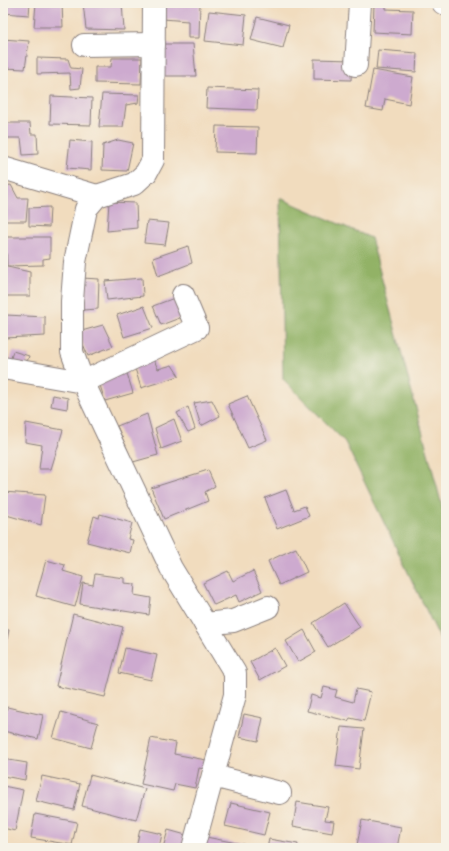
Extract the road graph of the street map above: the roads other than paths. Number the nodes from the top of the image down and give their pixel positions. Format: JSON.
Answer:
{"nodes":[{"id":1,"x":154,"y":3,"type":"edge"},
{"id":2,"x":360,"y":3,"type":"edge"},
{"id":3,"x":443,"y":3,"type":"edge"},
{"id":4,"x":446,"y":4,"type":"edge"},
{"id":5,"x":154,"y":44,"type":"junction"},
{"id":6,"x":84,"y":45,"type":"dead end"},
{"id":7,"x":356,"y":64,"type":"dead end"},
{"id":8,"x":3,"y":168,"type":"edge"},
{"id":9,"x":97,"y":196,"type":"junction"},
{"id":10,"x":183,"y":295,"type":"dead end"},
{"id":11,"x":3,"y":368,"type":"edge"},
{"id":12,"x":83,"y":382,"type":"junction"},
{"id":13,"x":268,"y":606,"type":"dead end"},
{"id":14,"x":205,"y":624,"type":"junction"},
{"id":15,"x":213,"y":776,"type":"junction"},
{"id":16,"x":280,"y":793,"type":"dead end"},
{"id":17,"x":193,"y":848,"type":"edge"}],
"edges":[{"from":1,"to":5,"type":"street"},
{"from":2,"to":7,"type":"street"},
{"from":3,"to":4,"type":"street"},
{"from":5,"to":6,"type":"street"},
{"from":5,"to":9,"type":"street"},
{"from":8,"to":9,"type":"street"},
{"from":9,"to":12,"type":"street"},
{"from":10,"to":12,"type":"street"},
{"from":11,"to":12,"type":"street"},
{"from":12,"to":14,"type":"street"},
{"from":13,"to":14,"type":"street"},
{"from":14,"to":15,"type":"street"},
{"from":15,"to":16,"type":"street"},
{"from":15,"to":17,"type":"street"}]}
